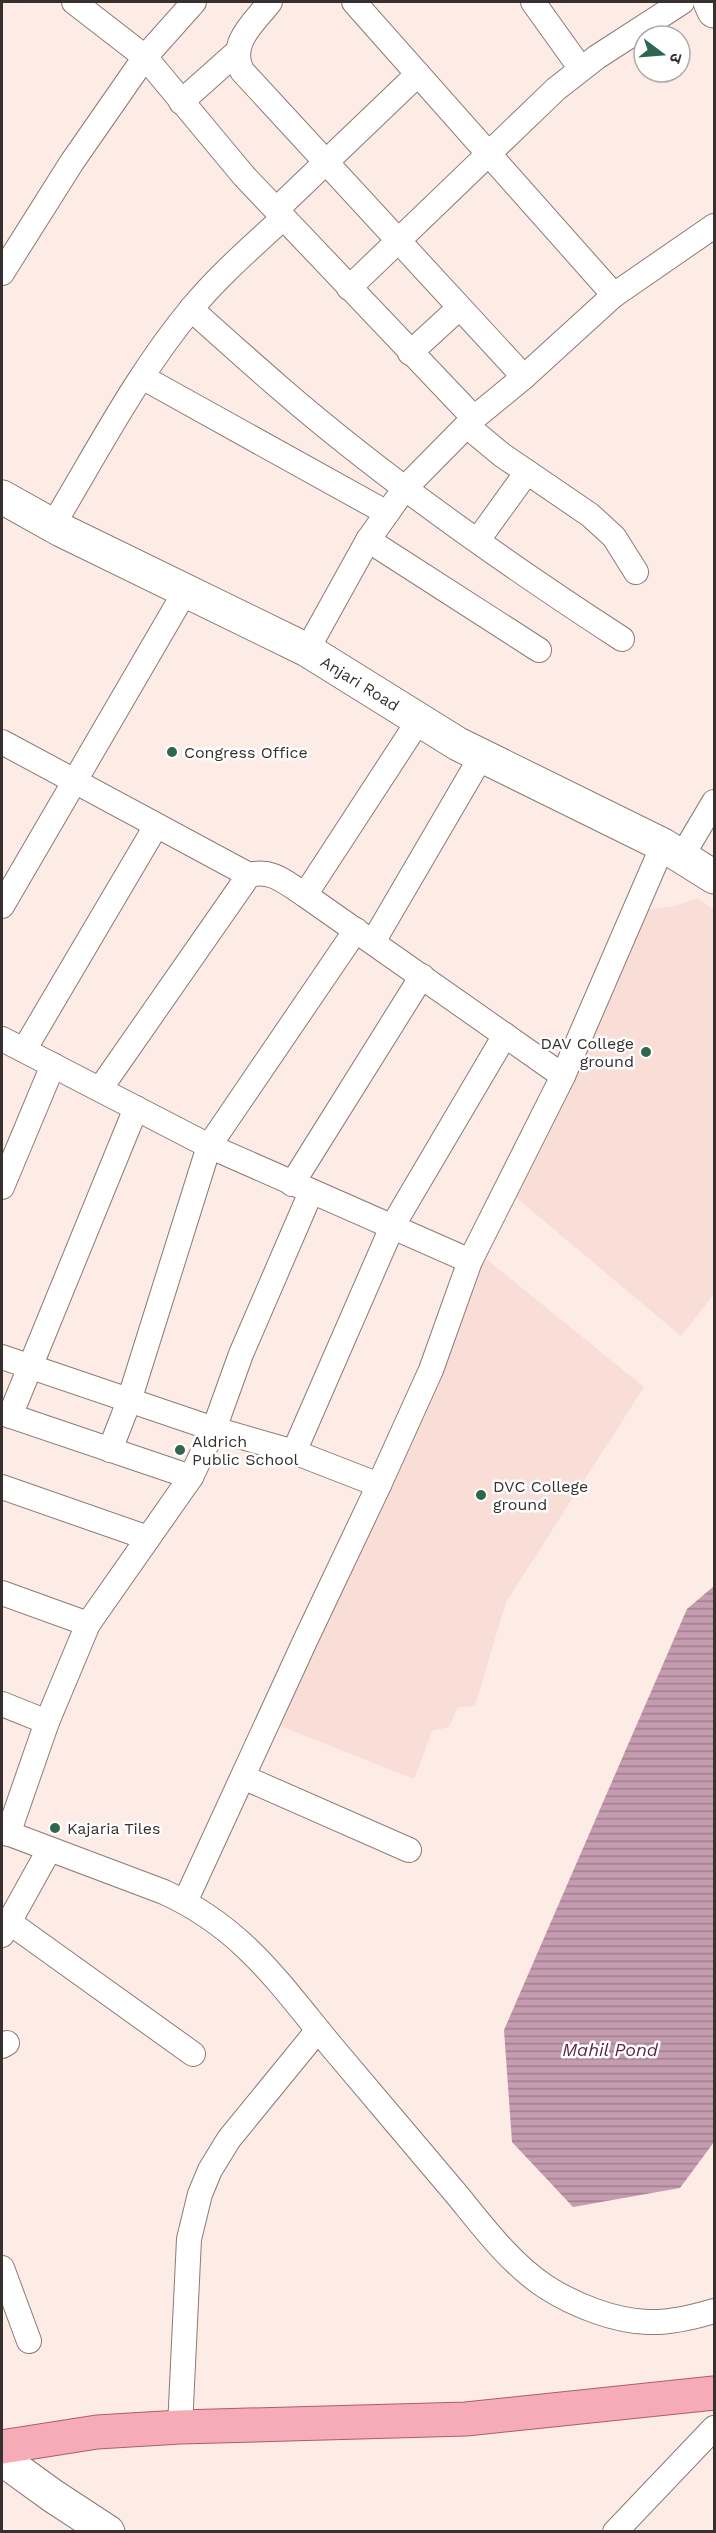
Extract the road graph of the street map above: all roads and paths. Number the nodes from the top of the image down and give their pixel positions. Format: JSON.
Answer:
{"nodes":[{"id":1,"x":74,"y":2,"type":"edge"},
{"id":2,"x":194,"y":2,"type":"edge"},
{"id":3,"x":270,"y":2,"type":"edge"},
{"id":4,"x":354,"y":2,"type":"edge"},
{"id":5,"x":533,"y":2,"type":"edge"},
{"id":6,"x":682,"y":2,"type":"edge"},
{"id":7,"x":710,"y":2,"type":"edge"},
{"id":8,"x":714,"y":11,"type":"edge"},
{"id":9,"x":236,"y":53,"type":"junction"},
{"id":10,"x":145,"y":57,"type":"junction"},
{"id":11,"x":581,"y":69,"type":"junction"},
{"id":12,"x":418,"y":74,"type":"junction"},
{"id":13,"x":181,"y":102,"type":"junction"},
{"id":14,"x":489,"y":154,"type":"junction"},
{"id":15,"x":326,"y":164,"type":"junction"},
{"id":16,"x":283,"y":218,"type":"junction"},
{"id":17,"x":714,"y":226,"type":"edge"},
{"id":18,"x":398,"y":243,"type":"junction"},
{"id":19,"x":2,"y":273,"type":"edge"},
{"id":20,"x":349,"y":288,"type":"junction"},
{"id":21,"x":614,"y":295,"type":"junction"},
{"id":22,"x":459,"y":308,"type":"junction"},
{"id":23,"x":191,"y":309,"type":"junction"},
{"id":24,"x":410,"y":353,"type":"junction"},
{"id":25,"x":142,"y":377,"type":"junction"},
{"id":26,"x":524,"y":377,"type":"junction"},
{"id":27,"x":470,"y":422,"type":"junction"},
{"id":28,"x":527,"y":472,"type":"junction"},
{"id":29,"x":405,"y":488,"type":"junction"},
{"id":30,"x":2,"y":497,"type":"edge"},
{"id":31,"x":387,"y":513,"type":"junction"},
{"id":32,"x":53,"y":525,"type":"junction"},
{"id":33,"x":368,"y":540,"type":"junction"},
{"id":34,"x":478,"y":540,"type":"junction"},
{"id":35,"x":636,"y":572,"type":"dead end"},
{"id":36,"x":186,"y":590,"type":"junction"},
{"id":37,"x":622,"y":639,"type":"dead end"},
{"id":38,"x":307,"y":650,"type":"junction"},
{"id":39,"x":539,"y":650,"type":"dead end"},
{"id":40,"x":419,"y":720,"type":"junction"},
{"id":41,"x":2,"y":742,"type":"edge"},
{"id":42,"x":481,"y":757,"type":"junction"},
{"id":43,"x":75,"y":783,"type":"junction"},
{"id":44,"x":714,"y":802,"type":"edge"},
{"id":45,"x":156,"y":826,"type":"junction"},
{"id":46,"x":673,"y":850,"type":"junction"},
{"id":47,"x":249,"y":875,"type":"junction"},
{"id":48,"x":714,"y":877,"type":"edge"},
{"id":49,"x":305,"y":895,"type":"junction"},
{"id":50,"x":2,"y":906,"type":"edge"},
{"id":51,"x":364,"y":936,"type":"junction"},
{"id":52,"x":422,"y":976,"type":"junction"},
{"id":53,"x":505,"y":1035,"type":"junction"},
{"id":54,"x":2,"y":1039,"type":"edge"},
{"id":55,"x":24,"y":1050,"type":"junction"},
{"id":56,"x":53,"y":1065,"type":"junction"},
{"id":57,"x":563,"y":1076,"type":"junction"},
{"id":58,"x":100,"y":1089,"type":"junction"},
{"id":59,"x":136,"y":1108,"type":"junction"},
{"id":60,"x":209,"y":1146,"type":"junction"},
{"id":61,"x":2,"y":1187,"type":"edge"},
{"id":62,"x":302,"y":1188,"type":"junction"},
{"id":63,"x":392,"y":1227,"type":"junction"},
{"id":64,"x":470,"y":1261,"type":"junction"},
{"id":65,"x":2,"y":1357,"type":"edge"},
{"id":66,"x":31,"y":1366,"type":"junction"},
{"id":67,"x":129,"y":1401,"type":"junction"},
{"id":68,"x":6,"y":1414,"type":"edge"},
{"id":69,"x":214,"y":1429,"type":"junction"},
{"id":70,"x":110,"y":1450,"type":"junction"},
{"id":71,"x":294,"y":1452,"type":"junction"},
{"id":72,"x":191,"y":1477,"type":"junction"},
{"id":73,"x":379,"y":1485,"type":"junction"},
{"id":74,"x":2,"y":1487,"type":"edge"},
{"id":75,"x":148,"y":1538,"type":"junction"},
{"id":76,"x":2,"y":1593,"type":"edge"},
{"id":77,"x":88,"y":1624,"type":"junction"},
{"id":78,"x":2,"y":1704,"type":"edge"},
{"id":79,"x":47,"y":1722,"type":"junction"},
{"id":80,"x":243,"y":1777,"type":"junction"},
{"id":81,"x":5,"y":1832,"type":"edge"},
{"id":82,"x":49,"y":1850,"type":"junction"},
{"id":83,"x":409,"y":1850,"type":"dead end"},
{"id":84,"x":185,"y":1902,"type":"junction"},
{"id":85,"x":5,"y":1929,"type":"edge"},
{"id":86,"x":318,"y":2030,"type":"junction"},
{"id":87,"x":193,"y":2054,"type":"dead end"},
{"id":88,"x":2,"y":2268,"type":"edge"},
{"id":89,"x":714,"y":2311,"type":"edge"},
{"id":90,"x":28,"y":2341,"type":"dead end"},
{"id":91,"x":714,"y":2393,"type":"edge"},
{"id":92,"x":180,"y":2427,"type":"junction"},
{"id":93,"x":714,"y":2428,"type":"edge"},
{"id":94,"x":2,"y":2447,"type":"edge"},
{"id":95,"x":2,"y":2459,"type":"edge"},
{"id":96,"x":108,"y":2532,"type":"edge"},
{"id":97,"x":615,"y":2532,"type":"edge"}],
"edges":[{"from":1,"to":10,"type":"street"},
{"from":2,"to":10,"type":"street"},
{"from":3,"to":9,"type":"street"},
{"from":4,"to":12,"type":"street"},
{"from":5,"to":11,"type":"street"},
{"from":6,"to":11,"type":"street"},
{"from":7,"to":8,"type":"street"},
{"from":9,"to":13,"type":"street"},
{"from":9,"to":15,"type":"street"},
{"from":10,"to":13,"type":"street"},
{"from":10,"to":19,"type":"street"},
{"from":11,"to":14,"type":"street"},
{"from":12,"to":14,"type":"street"},
{"from":12,"to":15,"type":"street"},
{"from":13,"to":16,"type":"street"},
{"from":14,"to":18,"type":"street"},
{"from":14,"to":21,"type":"street"},
{"from":15,"to":16,"type":"street"},
{"from":15,"to":18,"type":"street"},
{"from":16,"to":20,"type":"street"},
{"from":16,"to":23,"type":"street"},
{"from":17,"to":21,"type":"street"},
{"from":18,"to":20,"type":"street"},
{"from":18,"to":22,"type":"street"},
{"from":20,"to":24,"type":"street"},
{"from":21,"to":26,"type":"street"},
{"from":22,"to":24,"type":"street"},
{"from":22,"to":26,"type":"street"},
{"from":23,"to":25,"type":"street"},
{"from":23,"to":29,"type":"street"},
{"from":24,"to":27,"type":"street"},
{"from":25,"to":31,"type":"street"},
{"from":25,"to":32,"type":"street"},
{"from":26,"to":27,"type":"street"},
{"from":27,"to":28,"type":"street"},
{"from":27,"to":29,"type":"street"},
{"from":28,"to":34,"type":"street"},
{"from":28,"to":35,"type":"street"},
{"from":29,"to":31,"type":"street"},
{"from":29,"to":34,"type":"street"},
{"from":30,"to":32,"type":"street","name":"Anjari Road"},
{"from":31,"to":33,"type":"street"},
{"from":32,"to":36,"type":"street","name":"Anjari Road"},
{"from":33,"to":38,"type":"street"},
{"from":33,"to":39,"type":"street"},
{"from":34,"to":37,"type":"street"},
{"from":36,"to":38,"type":"street","name":"Anjari Road"},
{"from":36,"to":43,"type":"street"},
{"from":38,"to":40,"type":"street","name":"Anjari Road"},
{"from":40,"to":42,"type":"street","name":"Anjari Road"},
{"from":40,"to":49,"type":"street"},
{"from":41,"to":43,"type":"street"},
{"from":42,"to":46,"type":"street","name":"Anjari Road"},
{"from":42,"to":51,"type":"street"},
{"from":43,"to":45,"type":"street"},
{"from":43,"to":50,"type":"street"},
{"from":44,"to":46,"type":"street"},
{"from":45,"to":47,"type":"street"},
{"from":45,"to":55,"type":"street"},
{"from":46,"to":48,"type":"street","name":"Anjari Road"},
{"from":46,"to":57,"type":"street"},
{"from":47,"to":49,"type":"street"},
{"from":47,"to":58,"type":"street"},
{"from":49,"to":51,"type":"street"},
{"from":51,"to":52,"type":"street"},
{"from":51,"to":60,"type":"street"},
{"from":52,"to":53,"type":"street"},
{"from":52,"to":62,"type":"street"},
{"from":53,"to":57,"type":"street"},
{"from":53,"to":63,"type":"street"},
{"from":54,"to":55,"type":"street"},
{"from":55,"to":56,"type":"street"},
{"from":56,"to":58,"type":"street"},
{"from":56,"to":61,"type":"street"},
{"from":57,"to":64,"type":"street"},
{"from":58,"to":59,"type":"street"},
{"from":59,"to":60,"type":"street"},
{"from":59,"to":66,"type":"street"},
{"from":60,"to":62,"type":"street"},
{"from":60,"to":67,"type":"street"},
{"from":62,"to":63,"type":"street"},
{"from":62,"to":69,"type":"street"},
{"from":63,"to":64,"type":"street"},
{"from":63,"to":71,"type":"street"},
{"from":64,"to":73,"type":"street"},
{"from":65,"to":66,"type":"street"},
{"from":66,"to":67,"type":"street"},
{"from":66,"to":68,"type":"street"},
{"from":67,"to":69,"type":"street"},
{"from":67,"to":70,"type":"street"},
{"from":68,"to":70,"type":"street"},
{"from":69,"to":71,"type":"street"},
{"from":69,"to":72,"type":"street"},
{"from":70,"to":72,"type":"street"},
{"from":71,"to":73,"type":"street"},
{"from":72,"to":75,"type":"street"},
{"from":73,"to":80,"type":"street"},
{"from":74,"to":75,"type":"street"},
{"from":75,"to":77,"type":"street"},
{"from":76,"to":77,"type":"street"},
{"from":77,"to":79,"type":"street"},
{"from":78,"to":79,"type":"street"},
{"from":79,"to":81,"type":"street"},
{"from":80,"to":83,"type":"street"},
{"from":80,"to":84,"type":"street"},
{"from":81,"to":82,"type":"street"},
{"from":82,"to":84,"type":"street"},
{"from":82,"to":85,"type":"street"},
{"from":84,"to":86,"type":"street"},
{"from":85,"to":87,"type":"street"},
{"from":86,"to":89,"type":"street"},
{"from":86,"to":92,"type":"street"},
{"from":88,"to":90,"type":"street"},
{"from":91,"to":92,"type":"main road"},
{"from":92,"to":94,"type":"main road"},
{"from":93,"to":97,"type":"street"},
{"from":95,"to":96,"type":"street"}]}
